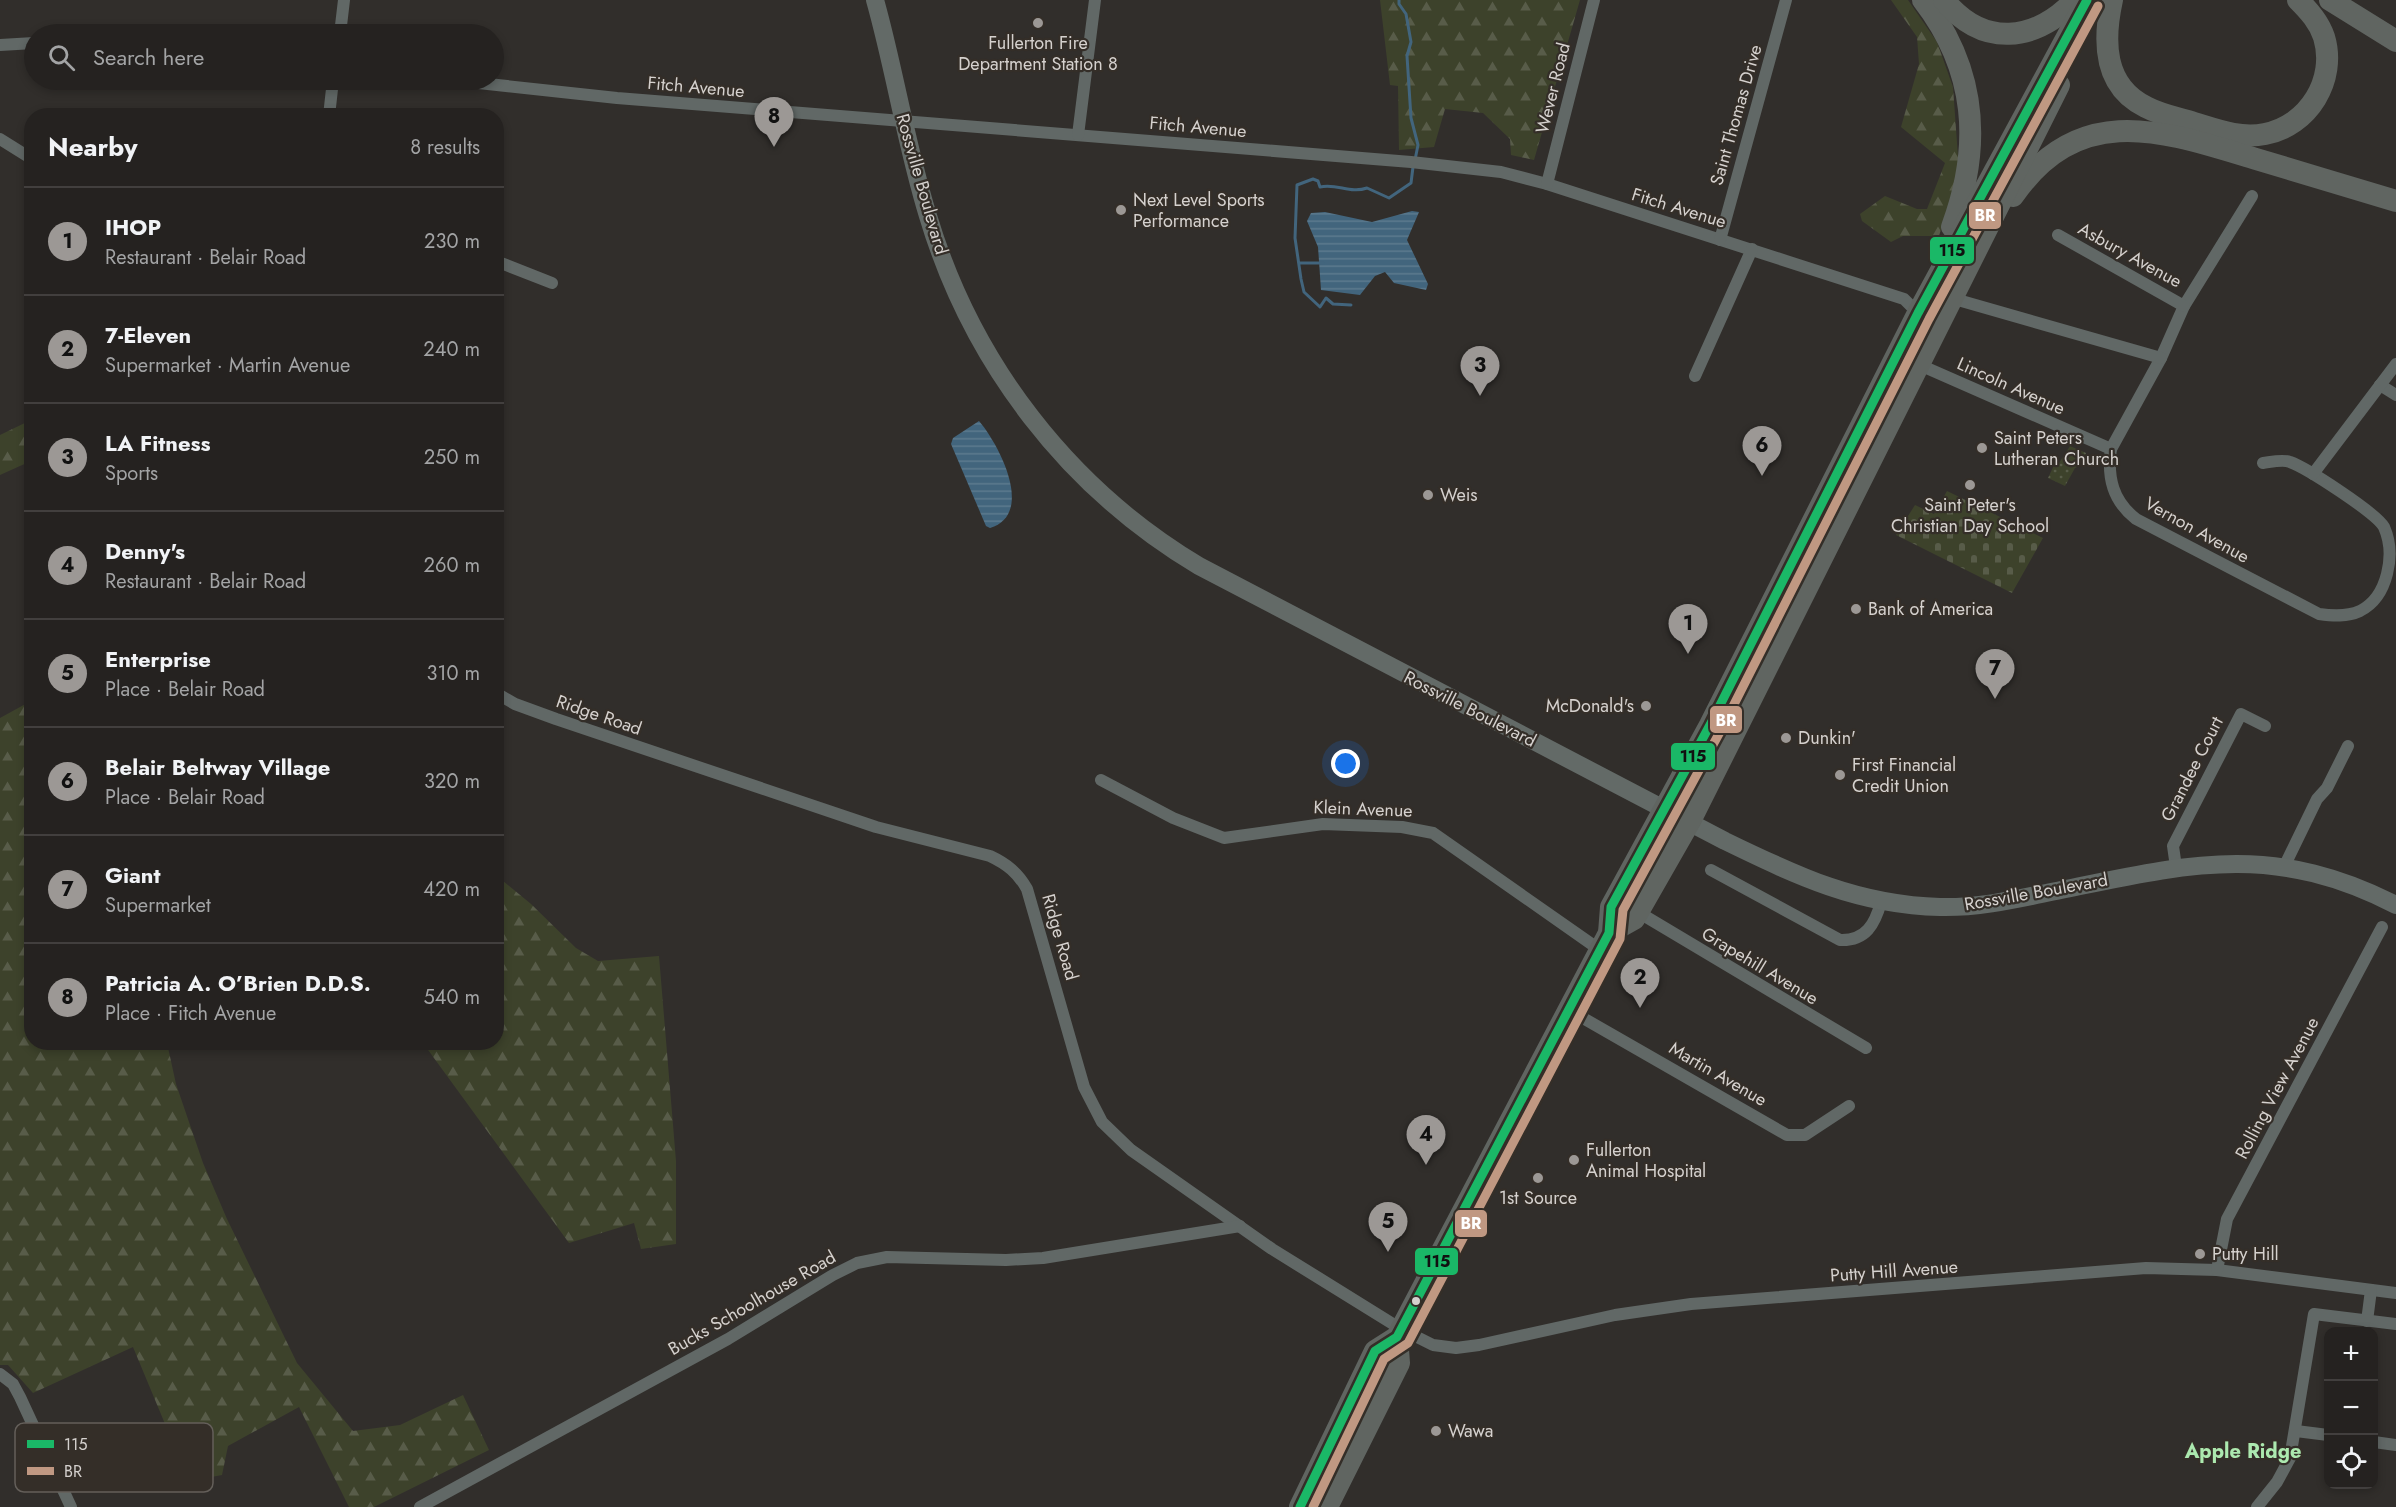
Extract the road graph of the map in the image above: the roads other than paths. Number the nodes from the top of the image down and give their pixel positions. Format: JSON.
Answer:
{"nodes":[{"id":1,"x":344,"y":0,"type":"edge"},
{"id":2,"x":875,"y":0,"type":"edge"},
{"id":3,"x":1095,"y":0,"type":"edge"},
{"id":4,"x":1594,"y":0,"type":"edge"},
{"id":5,"x":1786,"y":0,"type":"edge"},
{"id":6,"x":1923,"y":0,"type":"edge"},
{"id":7,"x":1944,"y":0,"type":"edge"},
{"id":8,"x":2075,"y":0,"type":"edge"},
{"id":9,"x":2087,"y":0,"type":"edge"},
{"id":10,"x":2103,"y":0,"type":"edge"},
{"id":11,"x":2112,"y":0,"type":"edge"},
{"id":12,"x":2298,"y":0,"type":"edge"},
{"id":13,"x":2330,"y":0,"type":"edge"},
{"id":14,"x":341,"y":24,"type":"edge"},
{"id":15,"x":2396,"y":41,"type":"edge"},
{"id":16,"x":24,"y":44,"type":"edge"},
{"id":17,"x":0,"y":45,"type":"edge"},
{"id":18,"x":504,"y":86,"type":"edge"},
{"id":19,"x":332,"y":90,"type":"edge"},
{"id":20,"x":330,"y":108,"type":"edge"},
{"id":21,"x":904,"y":121,"type":"junction"},
{"id":22,"x":1077,"y":135,"type":"junction"},
{"id":23,"x":0,"y":139,"type":"edge"},
{"id":24,"x":24,"y":154,"type":"edge"},
{"id":25,"x":1547,"y":184,"type":"junction"},
{"id":26,"x":2252,"y":196,"type":"dead end"},
{"id":27,"x":2396,"y":201,"type":"edge"},
{"id":28,"x":2058,"y":235,"type":"dead end"},
{"id":29,"x":1720,"y":240,"type":"junction"},
{"id":30,"x":1752,"y":249,"type":"junction"},
{"id":31,"x":1974,"y":251,"type":"junction"},
{"id":32,"x":504,"y":264,"type":"edge"},
{"id":33,"x":552,"y":283,"type":"dead end"},
{"id":34,"x":1951,"y":298,"type":"junction"},
{"id":35,"x":2184,"y":306,"type":"junction"},
{"id":36,"x":1918,"y":313,"type":"junction"},
{"id":37,"x":1897,"y":355,"type":"junction"},
{"id":38,"x":2161,"y":358,"type":"junction"},
{"id":39,"x":1918,"y":364,"type":"junction"},
{"id":40,"x":2396,"y":364,"type":"edge"},
{"id":41,"x":1695,"y":376,"type":"dead end"},
{"id":42,"x":2380,"y":385,"type":"junction"},
{"id":43,"x":2396,"y":395,"type":"edge"},
{"id":44,"x":2111,"y":449,"type":"junction"},
{"id":45,"x":2263,"y":463,"type":"dead end"},
{"id":46,"x":2313,"y":474,"type":"junction"},
{"id":47,"x":504,"y":697,"type":"edge"},
{"id":48,"x":2265,"y":726,"type":"dead end"},
{"id":49,"x":2348,"y":746,"type":"dead end"},
{"id":50,"x":1101,"y":780,"type":"dead end"},
{"id":51,"x":1665,"y":808,"type":"junction"},
{"id":52,"x":1690,"y":821,"type":"junction"},
{"id":53,"x":2176,"y":867,"type":"junction"},
{"id":54,"x":2284,"y":867,"type":"junction"},
{"id":55,"x":1711,"y":870,"type":"dead end"},
{"id":56,"x":1881,"y":902,"type":"junction"},
{"id":57,"x":2396,"y":904,"type":"edge"},
{"id":58,"x":1638,"y":912,"type":"junction"},
{"id":59,"x":2382,"y":927,"type":"dead end"},
{"id":60,"x":1605,"y":942,"type":"junction"},
{"id":61,"x":1569,"y":1010,"type":"junction"},
{"id":62,"x":1866,"y":1048,"type":"dead end"},
{"id":63,"x":1849,"y":1106,"type":"dead end"},
{"id":64,"x":1240,"y":1226,"type":"junction"},
{"id":65,"x":2217,"y":1270,"type":"junction"},
{"id":66,"x":2371,"y":1290,"type":"junction"},
{"id":67,"x":2396,"y":1293,"type":"edge"},
{"id":68,"x":2367,"y":1321,"type":"junction"},
{"id":69,"x":2396,"y":1324,"type":"edge"},
{"id":70,"x":1399,"y":1333,"type":"junction"},
{"id":71,"x":0,"y":1374,"type":"edge"},
{"id":72,"x":32,"y":1423,"type":"edge"},
{"id":73,"x":2296,"y":1431,"type":"junction"},
{"id":74,"x":2324,"y":1434,"type":"edge"},
{"id":75,"x":2378,"y":1443,"type":"edge"},
{"id":76,"x":2396,"y":1445,"type":"edge"},
{"id":77,"x":64,"y":1492,"type":"edge"},
{"id":78,"x":71,"y":1507,"type":"edge"},
{"id":79,"x":420,"y":1507,"type":"edge"},
{"id":80,"x":1300,"y":1507,"type":"edge"},
{"id":81,"x":1327,"y":1507,"type":"edge"},
{"id":82,"x":2257,"y":1507,"type":"edge"}],
"edges":[{"from":1,"to":14,"type":"street"},
{"from":2,"to":21,"type":"main road","name":"Rossville Boulevard"},
{"from":3,"to":22,"type":"street"},
{"from":4,"to":25,"type":"street","name":"Wever Road"},
{"from":5,"to":29,"type":"street","name":"Saint Thomas Drive"},
{"from":6,"to":36,"type":"highway"},
{"from":7,"to":8,"type":"highway"},
{"from":9,"to":36,"type":"highway"},
{"from":10,"to":31,"type":"highway"},
{"from":11,"to":12,"type":"highway"},
{"from":13,"to":15,"type":"highway"},
{"from":16,"to":17,"type":"street"},
{"from":18,"to":21,"type":"street","name":"Fitch Avenue"},
{"from":19,"to":20,"type":"street"},
{"from":21,"to":22,"type":"street","name":"Fitch Avenue"},
{"from":21,"to":51,"type":"main road","name":"Rossville Boulevard"},
{"from":22,"to":25,"type":"street","name":"Fitch Avenue"},
{"from":23,"to":24,"type":"street"},
{"from":25,"to":29,"type":"street","name":"Fitch Avenue"},
{"from":26,"to":35,"type":"street","name":"Vernon Avenue"},
{"from":27,"to":31,"type":"highway"},
{"from":28,"to":35,"type":"street","name":"Asbury Avenue"},
{"from":29,"to":30,"type":"street","name":"Fitch Avenue"},
{"from":30,"to":36,"type":"street","name":"Fitch Avenue"},
{"from":30,"to":41,"type":"street"},
{"from":31,"to":34,"type":"highway"},
{"from":32,"to":33,"type":"street"},
{"from":34,"to":38,"type":"street"},
{"from":34,"to":39,"type":"highway"},
{"from":35,"to":38,"type":"street","name":"Vernon Avenue"},
{"from":36,"to":37,"type":"highway"},
{"from":37,"to":39,"type":"street","name":"Lincoln Avenue"},
{"from":37,"to":51,"type":"highway"},
{"from":38,"to":44,"type":"street","name":"Vernon Avenue"},
{"from":39,"to":44,"type":"street","name":"Lincoln Avenue"},
{"from":39,"to":52,"type":"highway"},
{"from":40,"to":42,"type":"street"},
{"from":42,"to":43,"type":"street"},
{"from":42,"to":46,"type":"street"},
{"from":44,"to":46,"type":"street","name":"Vernon Avenue"},
{"from":45,"to":46,"type":"street","name":"Vernon Avenue"},
{"from":47,"to":64,"type":"street","name":"Ridge Road"},
{"from":48,"to":53,"type":"street","name":"Grandee Court"},
{"from":49,"to":54,"type":"street"},
{"from":50,"to":60,"type":"street","name":"Klein Avenue"},
{"from":51,"to":52,"type":"main road","name":"Rossville Boulevard"},
{"from":51,"to":60,"type":"highway"},
{"from":52,"to":56,"type":"main road","name":"Rossville Boulevard"},
{"from":52,"to":58,"type":"highway"},
{"from":53,"to":54,"type":"main road","name":"Rossville Boulevard"},
{"from":53,"to":56,"type":"main road","name":"Rossville Boulevard"},
{"from":54,"to":57,"type":"main road","name":"Rossville Boulevard"},
{"from":55,"to":56,"type":"street"},
{"from":58,"to":60,"type":"highway"},
{"from":58,"to":62,"type":"street","name":"Grapehill Avenue"},
{"from":59,"to":65,"type":"street","name":"Rolling View Avenue"},
{"from":60,"to":61,"type":"highway"},
{"from":61,"to":63,"type":"street","name":"Martin Avenue"},
{"from":61,"to":70,"type":"highway"},
{"from":64,"to":70,"type":"street","name":"Ridge Road"},
{"from":64,"to":79,"type":"street","name":"Bucks Schoolhouse Road"},
{"from":65,"to":66,"type":"street","name":"Putty Hill Avenue"},
{"from":65,"to":70,"type":"street","name":"Putty Hill Avenue"},
{"from":66,"to":67,"type":"street","name":"Putty Hill Avenue"},
{"from":66,"to":68,"type":"street"},
{"from":68,"to":69,"type":"street"},
{"from":68,"to":73,"type":"street"},
{"from":70,"to":80,"type":"highway"},
{"from":70,"to":81,"type":"highway"},
{"from":71,"to":72,"type":"street"},
{"from":73,"to":74,"type":"street"},
{"from":73,"to":82,"type":"street"},
{"from":75,"to":76,"type":"street"},
{"from":77,"to":78,"type":"street"}]}
